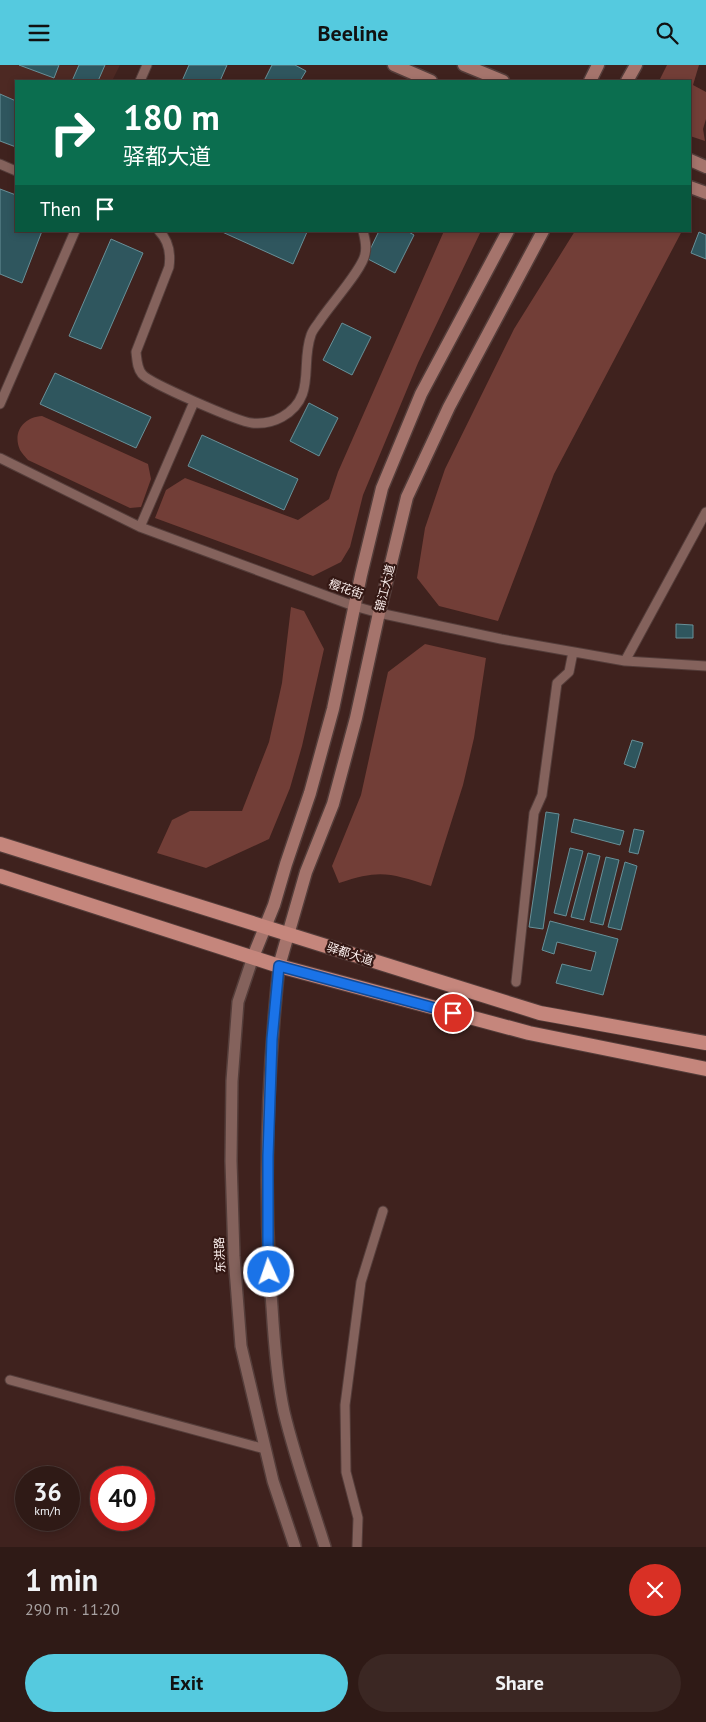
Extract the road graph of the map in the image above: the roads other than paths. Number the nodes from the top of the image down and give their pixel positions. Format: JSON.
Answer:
{"nodes":[{"id":1,"x":147,"y":65,"type":"edge"},
{"id":2,"x":394,"y":65,"type":"edge"},
{"id":3,"x":464,"y":65,"type":"edge"},
{"id":4,"x":598,"y":65,"type":"edge"},
{"id":5,"x":636,"y":65,"type":"edge"},
{"id":6,"x":140,"y":80,"type":"edge"},
{"id":7,"x":429,"y":80,"type":"edge"},
{"id":8,"x":501,"y":80,"type":"edge"},
{"id":9,"x":590,"y":80,"type":"edge"},
{"id":10,"x":628,"y":80,"type":"edge"},
{"id":11,"x":691,"y":160,"type":"edge"},
{"id":12,"x":0,"y":165,"type":"edge"},
{"id":13,"x":706,"y":167,"type":"edge"},
{"id":14,"x":15,"y":171,"type":"edge"},
{"id":15,"x":691,"y":187,"type":"edge"},
{"id":16,"x":706,"y":193,"type":"edge"},
{"id":17,"x":75,"y":232,"type":"edge"},
{"id":18,"x":160,"y":232,"type":"edge"},
{"id":19,"x":363,"y":232,"type":"edge"},
{"id":20,"x":507,"y":232,"type":"edge"},
{"id":21,"x":542,"y":232,"type":"edge"},
{"id":22,"x":194,"y":402,"type":"junction"},
{"id":23,"x":0,"y":404,"type":"edge"},
{"id":24,"x":0,"y":458,"type":"edge"},
{"id":25,"x":706,"y":512,"type":"edge"},
{"id":26,"x":140,"y":527,"type":"junction"},
{"id":27,"x":354,"y":606,"type":"junction"},
{"id":28,"x":379,"y":613,"type":"junction"},
{"id":29,"x":573,"y":652,"type":"junction"},
{"id":30,"x":625,"y":661,"type":"junction"},
{"id":31,"x":706,"y":666,"type":"edge"},
{"id":32,"x":0,"y":844,"type":"edge"},
{"id":33,"x":0,"y":876,"type":"edge"},
{"id":34,"x":265,"y":927,"type":"junction"},
{"id":35,"x":288,"y":933,"type":"junction"},
{"id":36,"x":253,"y":957,"type":"junction"},
{"id":37,"x":279,"y":966,"type":"junction"},
{"id":38,"x":516,"y":982,"type":"dead end"},
{"id":39,"x":706,"y":1043,"type":"edge"},
{"id":40,"x":706,"y":1069,"type":"edge"},
{"id":41,"x":383,"y":1211,"type":"dead end"},
{"id":42,"x":10,"y":1380,"type":"dead end"},
{"id":43,"x":265,"y":1449,"type":"junction"},
{"id":44,"x":295,"y":1547,"type":"edge"},
{"id":45,"x":325,"y":1547,"type":"edge"},
{"id":46,"x":357,"y":1547,"type":"edge"}],
"edges":[{"from":1,"to":6,"type":"street"},
{"from":2,"to":7,"type":"main road"},
{"from":3,"to":8,"type":"main road"},
{"from":4,"to":9,"type":"main road"},
{"from":5,"to":10,"type":"main road"},
{"from":11,"to":13,"type":"main road"},
{"from":12,"to":14,"type":"street"},
{"from":15,"to":16,"type":"main road"},
{"from":17,"to":23,"type":"street"},
{"from":18,"to":22,"type":"street"},
{"from":19,"to":22,"type":"street"},
{"from":20,"to":27,"type":"main road","name":"锦江大道"},
{"from":21,"to":28,"type":"main road","name":"锦江大道"},
{"from":22,"to":26,"type":"street"},
{"from":24,"to":26,"type":"street","name":"樱花街"},
{"from":25,"to":30,"type":"street"},
{"from":26,"to":27,"type":"street","name":"樱花街"},
{"from":27,"to":28,"type":"street","name":"樱花街"},
{"from":27,"to":34,"type":"main road","name":"锦江大道"},
{"from":28,"to":29,"type":"street","name":"樱花街"},
{"from":28,"to":35,"type":"main road","name":"锦江大道"},
{"from":29,"to":30,"type":"street","name":"樱花街"},
{"from":29,"to":38,"type":"street"},
{"from":30,"to":31,"type":"street","name":"樱花街"},
{"from":32,"to":34,"type":"main road","name":"驿都大道"},
{"from":33,"to":36,"type":"main road"},
{"from":34,"to":35,"type":"main road","name":"驿都大道"},
{"from":34,"to":36,"type":"main road","name":"锦江大道"},
{"from":35,"to":37,"type":"main road","name":"锦江大道"},
{"from":35,"to":39,"type":"main road","name":"驿都大道"},
{"from":36,"to":37,"type":"main road"},
{"from":36,"to":43,"type":"street","name":"东洪路"},
{"from":37,"to":40,"type":"main road"},
{"from":37,"to":45,"type":"street"},
{"from":41,"to":46,"type":"street"},
{"from":42,"to":43,"type":"street"},
{"from":43,"to":44,"type":"street","name":"东洪路"}]}
